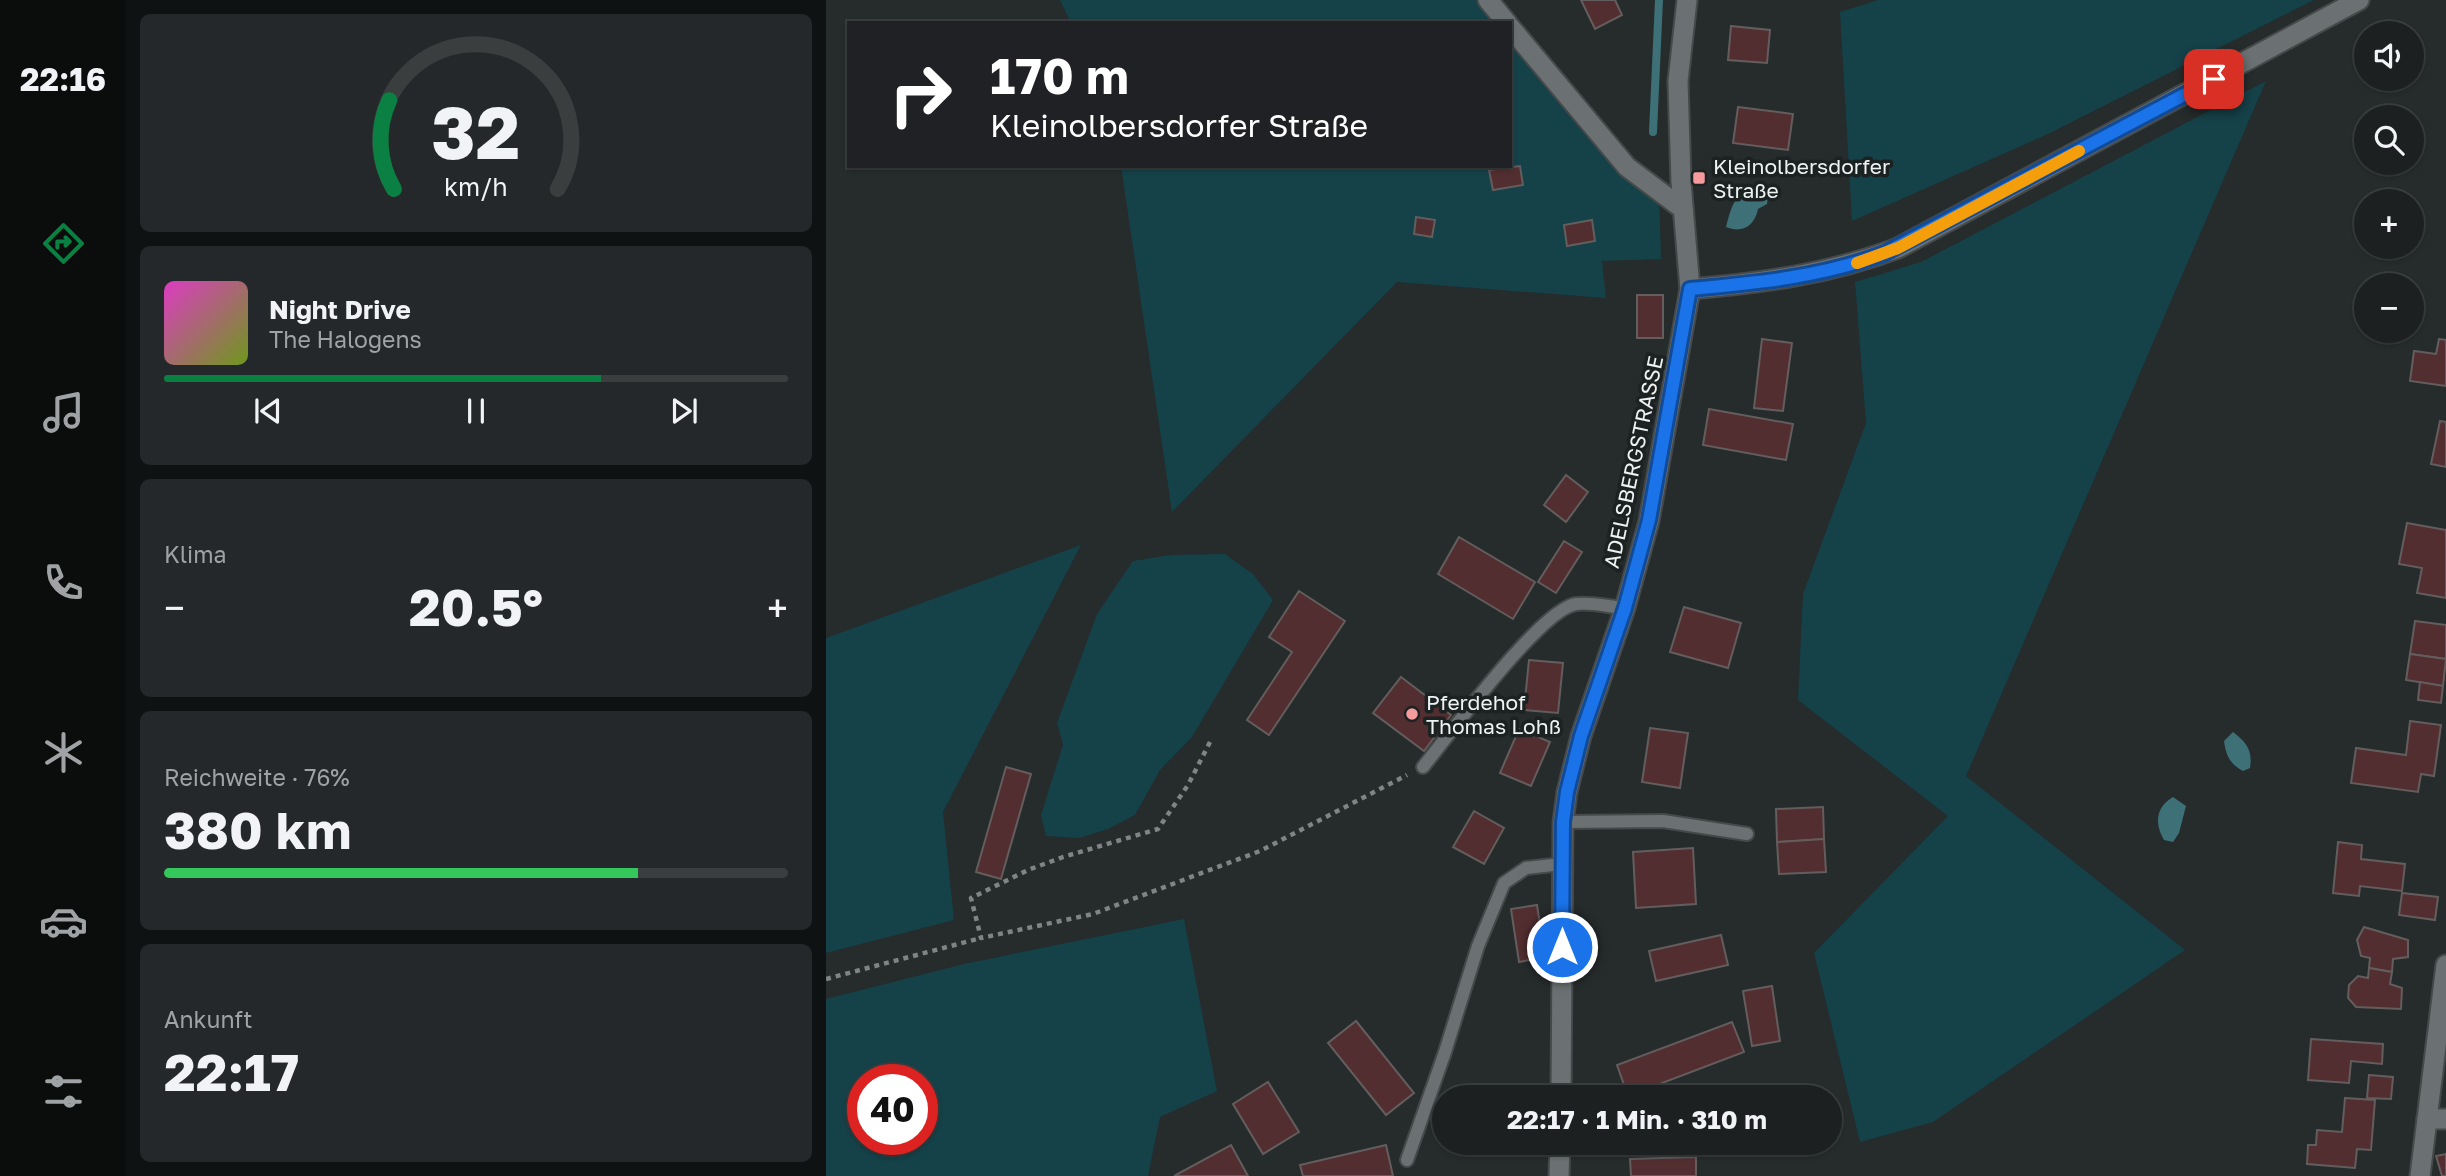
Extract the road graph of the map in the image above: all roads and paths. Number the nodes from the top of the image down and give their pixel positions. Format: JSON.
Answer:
{"nodes":[{"id":1,"x":1488,"y":0,"type":"edge"},
{"id":2,"x":1687,"y":0,"type":"edge"},
{"id":3,"x":2359,"y":0,"type":"edge"},
{"id":4,"x":1505,"y":21,"type":"edge"},
{"id":5,"x":1512,"y":29,"type":"edge"},
{"id":6,"x":1683,"y":209,"type":"junction"},
{"id":7,"x":1690,"y":289,"type":"junction"},
{"id":8,"x":1625,"y":608,"type":"junction"},
{"id":9,"x":1210,"y":742,"type":"dead end"},
{"id":10,"x":1423,"y":766,"type":"joint"},
{"id":11,"x":1563,"y":822,"type":"junction"},
{"id":12,"x":1748,"y":834,"type":"dead end"},
{"id":13,"x":1562,"y":864,"type":"junction"},
{"id":14,"x":981,"y":938,"type":"junction"},
{"id":15,"x":2446,"y":965,"type":"edge"},
{"id":16,"x":826,"y":979,"type":"edge"},
{"id":17,"x":1561,"y":1085,"type":"edge"},
{"id":18,"x":2436,"y":1119,"type":"edge"},
{"id":19,"x":1560,"y":1155,"type":"edge"},
{"id":20,"x":1407,"y":1160,"type":"dead end"},
{"id":21,"x":1559,"y":1176,"type":"edge"},
{"id":22,"x":2420,"y":1176,"type":"edge"}],
"edges":[{"from":1,"to":4,"type":"street"},
{"from":2,"to":6,"type":"street","name":"ADELSBERGSTRASSE"},
{"from":3,"to":7,"type":"street"},
{"from":5,"to":6,"type":"street"},
{"from":6,"to":7,"type":"street","name":"ADELSBERGSTRASSE"},
{"from":7,"to":8,"type":"street","name":"ADELSBERGSTRASSE"},
{"from":8,"to":10,"type":"lane"},
{"from":8,"to":11,"type":"street","name":"ADELSBERGSTRASSE"},
{"from":9,"to":14,"type":"path"},
{"from":10,"to":14,"type":"path"},
{"from":11,"to":12,"type":"lane"},
{"from":11,"to":13,"type":"street","name":"ADELSBERGSTRASSE"},
{"from":13,"to":17,"type":"street","name":"ADELSBERGSTRASSE"},
{"from":13,"to":20,"type":"lane"},
{"from":14,"to":16,"type":"path"},
{"from":15,"to":18,"type":"street"},
{"from":18,"to":22,"type":"street"},
{"from":19,"to":21,"type":"street"}]}
